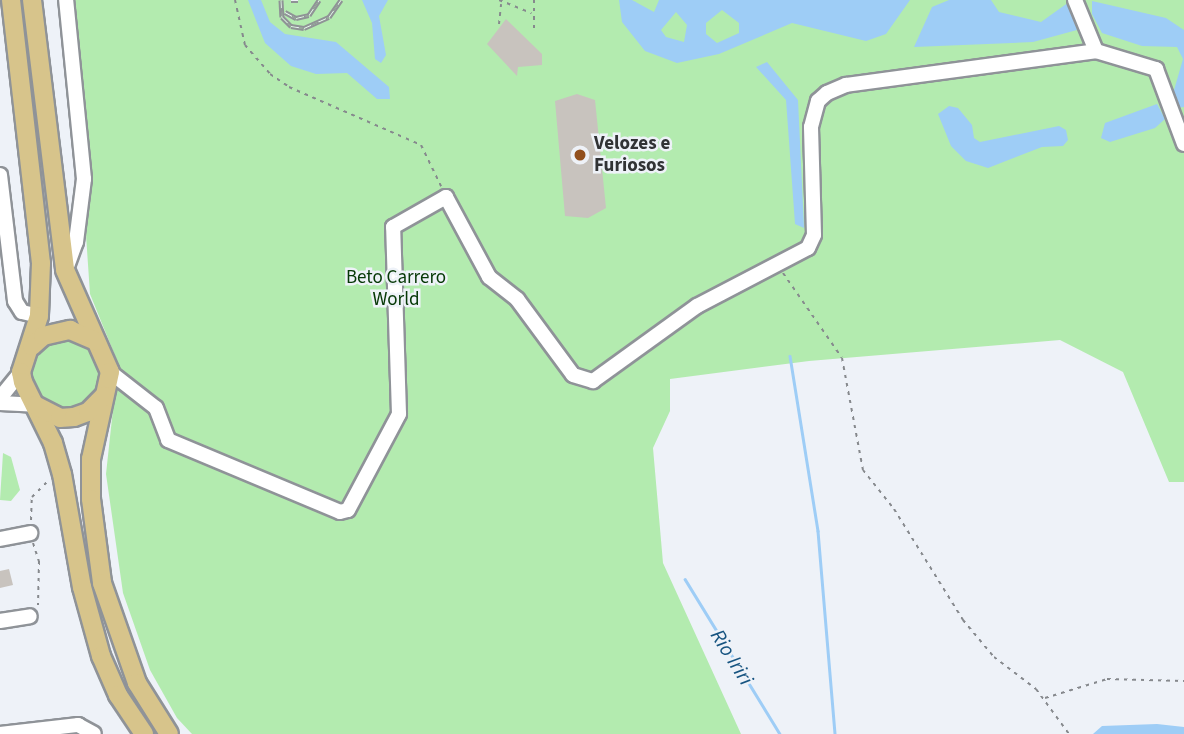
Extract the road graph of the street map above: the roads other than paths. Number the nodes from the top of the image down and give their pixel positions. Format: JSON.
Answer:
{"nodes":[{"id":1,"x":11,"y":0,"type":"edge"},
{"id":2,"x":32,"y":0,"type":"edge"},
{"id":3,"x":66,"y":0,"type":"edge"},
{"id":4,"x":1075,"y":0,"type":"edge"},
{"id":5,"x":1096,"y":51,"type":"junction"},
{"id":6,"x":1184,"y":144,"type":"edge"},
{"id":7,"x":0,"y":175,"type":"edge"},
{"id":8,"x":2,"y":217,"type":"edge"},
{"id":9,"x":5,"y":256,"type":"edge"},
{"id":10,"x":65,"y":270,"type":"junction"},
{"id":11,"x":39,"y":316,"type":"junction"},
{"id":12,"x":96,"y":341,"type":"junction"},
{"id":13,"x":32,"y":346,"type":"junction"},
{"id":14,"x":21,"y":372,"type":"junction"},
{"id":15,"x":110,"y":372,"type":"junction"},
{"id":16,"x":107,"y":391,"type":"junction"},
{"id":17,"x":0,"y":400,"type":"edge"},
{"id":18,"x":35,"y":405,"type":"junction"},
{"id":19,"x":30,"y":533,"type":"dead end"},
{"id":20,"x":0,"y":539,"type":"edge"},
{"id":21,"x":30,"y":616,"type":"dead end"},
{"id":22,"x":0,"y":621,"type":"edge"},
{"id":23,"x":90,"y":730,"type":"edge"},
{"id":24,"x":0,"y":734,"type":"edge"},
{"id":25,"x":145,"y":734,"type":"edge"},
{"id":26,"x":169,"y":734,"type":"edge"}],
"edges":[{"from":1,"to":11,"type":"main road"},
{"from":2,"to":10,"type":"main road"},
{"from":3,"to":10,"type":"street"},
{"from":4,"to":5,"type":"street"},
{"from":5,"to":6,"type":"street"},
{"from":5,"to":15,"type":"street"},
{"from":7,"to":8,"type":"street"},
{"from":8,"to":9,"type":"street"},
{"from":9,"to":11,"type":"street"},
{"from":10,"to":12,"type":"main road"},
{"from":11,"to":13,"type":"main road"},
{"from":12,"to":13,"type":"main road"},
{"from":12,"to":15,"type":"main road"},
{"from":13,"to":14,"type":"main road"},
{"from":14,"to":17,"type":"street"},
{"from":14,"to":18,"type":"main road"},
{"from":15,"to":16,"type":"main road"},
{"from":16,"to":18,"type":"main road"},
{"from":16,"to":26,"type":"main road"},
{"from":17,"to":18,"type":"street"},
{"from":18,"to":25,"type":"main road"},
{"from":19,"to":20,"type":"street"},
{"from":21,"to":22,"type":"street"},
{"from":23,"to":24,"type":"street"}]}
